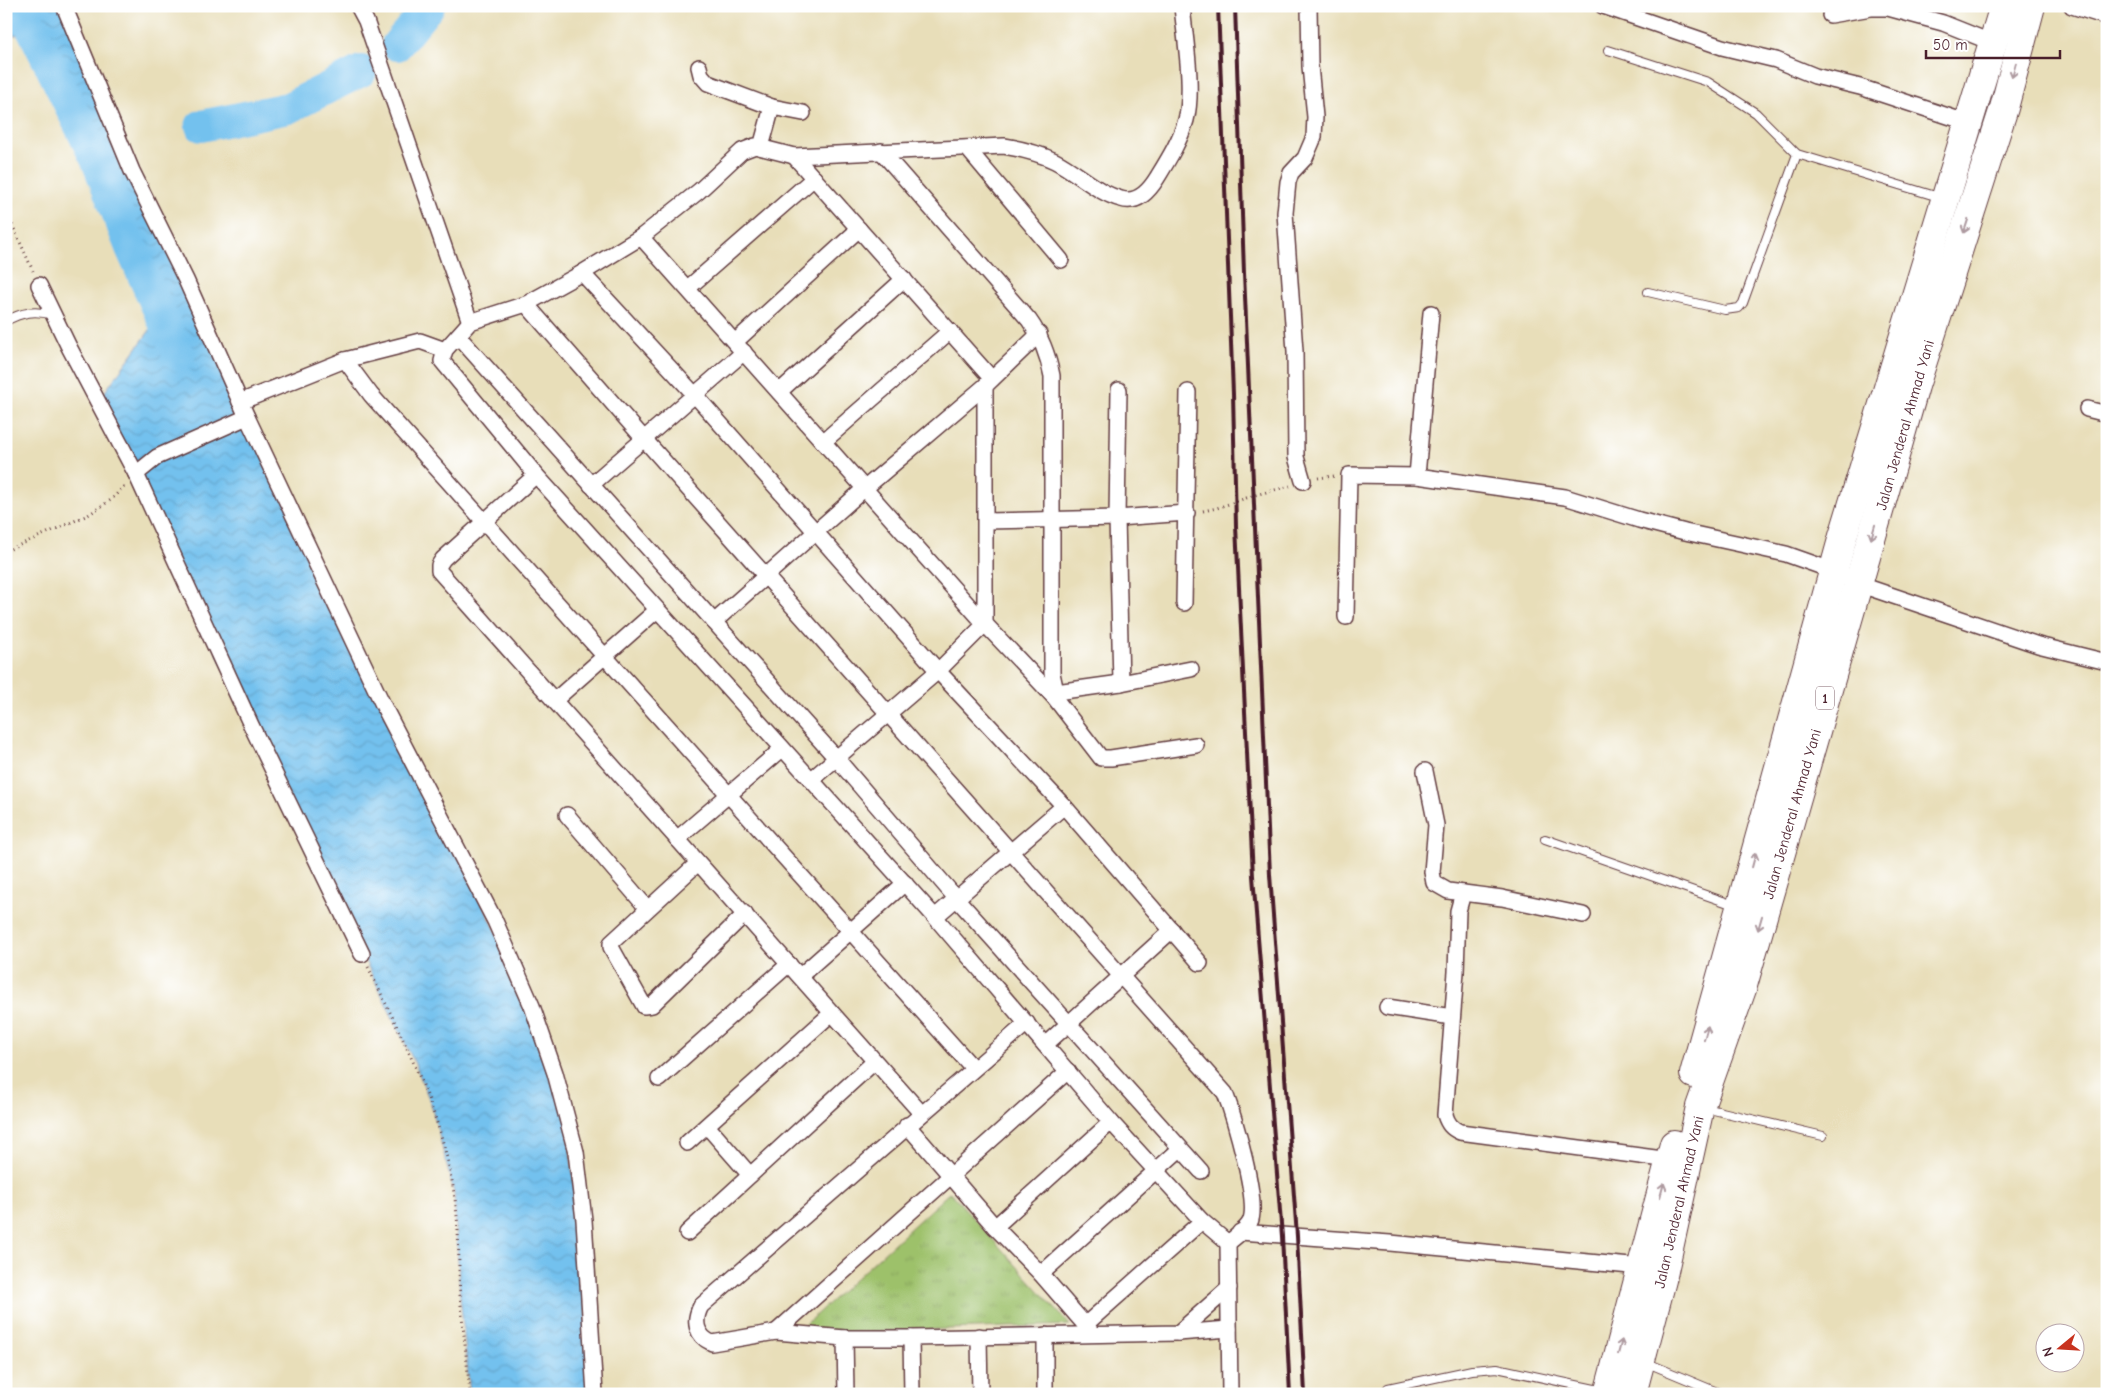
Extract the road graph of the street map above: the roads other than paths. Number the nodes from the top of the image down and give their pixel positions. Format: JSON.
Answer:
{"nodes":[{"id":1,"x":64,"y":6,"type":"edge"},
{"id":2,"x":1182,"y":6,"type":"edge"},
{"id":3,"x":1309,"y":6,"type":"edge"},
{"id":4,"x":1603,"y":6,"type":"edge"},
{"id":5,"x":2004,"y":6,"type":"edge"},
{"id":6,"x":2031,"y":6,"type":"edge"},
{"id":7,"x":2072,"y":6,"type":"edge"},
{"id":8,"x":361,"y":11,"type":"edge"},
{"id":9,"x":1830,"y":16,"type":"dead end"},
{"id":10,"x":2107,"y":17,"type":"edge"},
{"id":11,"x":1993,"y":43,"type":"junction"},
{"id":12,"x":1608,"y":50,"type":"dead end"},
{"id":13,"x":699,"y":67,"type":"dead end"},
{"id":14,"x":772,"y":107,"type":"junction"},
{"id":15,"x":804,"y":113,"type":"dead end"},
{"id":16,"x":1969,"y":123,"type":"junction"},
{"id":17,"x":761,"y":147,"type":"junction"},
{"id":18,"x":967,"y":148,"type":"junction"},
{"id":19,"x":881,"y":151,"type":"junction"},
{"id":20,"x":1797,"y":154,"type":"junction"},
{"id":21,"x":794,"y":156,"type":"junction"},
{"id":22,"x":814,"y":178,"type":"junction"},
{"id":23,"x":1944,"y":199,"type":"junction"},
{"id":24,"x":859,"y":229,"type":"junction"},
{"id":25,"x":641,"y":237,"type":"junction"},
{"id":26,"x":1062,"y":260,"type":"dead end"},
{"id":27,"x":582,"y":273,"type":"junction"},
{"id":28,"x":904,"y":279,"type":"junction"},
{"id":29,"x":40,"y":285,"type":"road end"},
{"id":30,"x":688,"y":288,"type":"junction"},
{"id":31,"x":1648,"y":292,"type":"dead end"},
{"id":32,"x":526,"y":304,"type":"junction"},
{"id":33,"x":1431,"y":313,"type":"dead end"},
{"id":34,"x":55,"y":315,"type":"junction"},
{"id":35,"x":468,"y":315,"type":"junction"},
{"id":36,"x":6,"y":321,"type":"edge"},
{"id":37,"x":950,"y":331,"type":"junction"},
{"id":38,"x":1039,"y":334,"type":"junction"},
{"id":39,"x":458,"y":336,"type":"junction"},
{"id":40,"x":740,"y":347,"type":"junction"},
{"id":41,"x":445,"y":350,"type":"junction"},
{"id":42,"x":345,"y":360,"type":"junction"},
{"id":43,"x":988,"y":382,"type":"junction"},
{"id":44,"x":1119,"y":390,"type":"dead end"},
{"id":45,"x":779,"y":392,"type":"junction"},
{"id":46,"x":1188,"y":392,"type":"dead end"},
{"id":47,"x":695,"y":395,"type":"junction"},
{"id":48,"x":240,"y":402,"type":"junction"},
{"id":49,"x":2087,"y":409,"type":"dead end"},
{"id":50,"x":2107,"y":414,"type":"edge"},
{"id":51,"x":247,"y":417,"type":"junction"},
{"id":52,"x":644,"y":439,"type":"junction"},
{"id":53,"x":823,"y":442,"type":"junction"},
{"id":54,"x":136,"y":474,"type":"junction"},
{"id":55,"x":536,"y":475,"type":"junction"},
{"id":56,"x":1418,"y":476,"type":"junction"},
{"id":57,"x":1303,"y":481,"type":"road end"},
{"id":58,"x":591,"y":485,"type":"junction"},
{"id":59,"x":864,"y":489,"type":"junction"},
{"id":60,"x":1187,"y":513,"type":"junction"},
{"id":61,"x":1117,"y":518,"type":"junction"},
{"id":62,"x":484,"y":520,"type":"junction"},
{"id":63,"x":986,"y":521,"type":"junction"},
{"id":64,"x":1052,"y":521,"type":"junction"},
{"id":65,"x":815,"y":532,"type":"junction"},
{"id":66,"x":1834,"y":571,"type":"junction"},
{"id":67,"x":766,"y":577,"type":"junction"},
{"id":68,"x":1858,"y":584,"type":"junction"},
{"id":69,"x":1184,"y":603,"type":"dead end"},
{"id":70,"x":657,"y":610,"type":"junction"},
{"id":71,"x":1346,"y":616,"type":"dead end"},
{"id":72,"x":714,"y":622,"type":"junction"},
{"id":73,"x":985,"y":624,"type":"junction"},
{"id":74,"x":604,"y":655,"type":"junction"},
{"id":75,"x":2107,"y":662,"type":"edge"},
{"id":76,"x":1191,"y":669,"type":"dead end"},
{"id":77,"x":938,"y":671,"type":"junction"},
{"id":78,"x":1121,"y":683,"type":"junction"},
{"id":79,"x":1055,"y":694,"type":"junction"},
{"id":80,"x":555,"y":700,"type":"junction"},
{"id":81,"x":888,"y":715,"type":"junction"},
{"id":82,"x":1196,"y":745,"type":"dead end"},
{"id":83,"x":782,"y":749,"type":"junction"},
{"id":84,"x":836,"y":759,"type":"junction"},
{"id":85,"x":1425,"y":770,"type":"dead end"},
{"id":86,"x":812,"y":779,"type":"junction"},
{"id":87,"x":729,"y":794,"type":"junction"},
{"id":88,"x":1064,"y":806,"type":"junction"},
{"id":89,"x":567,"y":815,"type":"dead end"},
{"id":90,"x":678,"y":839,"type":"junction"},
{"id":91,"x":1545,"y":839,"type":"dead end"},
{"id":92,"x":1012,"y":851,"type":"junction"},
{"id":93,"x":698,"y":863,"type":"junction"},
{"id":94,"x":905,"y":883,"type":"junction"},
{"id":95,"x":1463,"y":893,"type":"junction"},
{"id":96,"x":956,"y":898,"type":"junction"},
{"id":97,"x":1741,"y":907,"type":"junction"},
{"id":98,"x":647,"y":908,"type":"junction"},
{"id":99,"x":745,"y":914,"type":"junction"},
{"id":100,"x":1583,"y":915,"type":"dead end"},
{"id":101,"x":935,"y":917,"type":"junction"},
{"id":102,"x":1172,"y":930,"type":"junction"},
{"id":103,"x":850,"y":931,"type":"junction"},
{"id":104,"x":362,"y":954,"type":"road end"},
{"id":105,"x":1200,"y":963,"type":"dead end"},
{"id":106,"x":788,"y":964,"type":"junction"},
{"id":107,"x":1120,"y":975,"type":"junction"},
{"id":108,"x":800,"y":976,"type":"junction"},
{"id":109,"x":1387,"y":1007,"type":"dead end"},
{"id":110,"x":832,"y":1013,"type":"junction"},
{"id":111,"x":1452,"y":1017,"type":"junction"},
{"id":112,"x":1027,"y":1022,"type":"junction"},
{"id":113,"x":1069,"y":1022,"type":"junction"},
{"id":114,"x":1045,"y":1045,"type":"junction"},
{"id":115,"x":874,"y":1062,"type":"junction"},
{"id":116,"x":973,"y":1068,"type":"junction"},
{"id":117,"x":1068,"y":1071,"type":"junction"},
{"id":118,"x":659,"y":1079,"type":"dead end"},
{"id":119,"x":1700,"y":1107,"type":"junction"},
{"id":120,"x":921,"y":1113,"type":"junction"},
{"id":121,"x":1111,"y":1122,"type":"junction"},
{"id":122,"x":907,"y":1125,"type":"junction"},
{"id":123,"x":707,"y":1126,"type":"junction"},
{"id":124,"x":1823,"y":1136,"type":"dead end"},
{"id":125,"x":688,"y":1143,"type":"dead end"},
{"id":126,"x":1180,"y":1149,"type":"junction"},
{"id":127,"x":1670,"y":1160,"type":"junction"},
{"id":128,"x":1156,"y":1172,"type":"junction"},
{"id":129,"x":1201,"y":1172,"type":"dead end"},
{"id":130,"x":750,"y":1175,"type":"junction"},
{"id":131,"x":950,"y":1177,"type":"junction"},
{"id":132,"x":1202,"y":1221,"type":"junction"},
{"id":133,"x":995,"y":1227,"type":"junction"},
{"id":134,"x":1240,"y":1232,"type":"junction"},
{"id":135,"x":687,"y":1233,"type":"dead end"},
{"id":136,"x":1228,"y":1243,"type":"junction"},
{"id":137,"x":1641,"y":1267,"type":"junction"},
{"id":138,"x":1040,"y":1274,"type":"junction"},
{"id":139,"x":1229,"y":1288,"type":"junction"},
{"id":140,"x":1089,"y":1329,"type":"junction"},
{"id":141,"x":1229,"y":1329,"type":"junction"},
{"id":142,"x":776,"y":1332,"type":"junction"},
{"id":143,"x":1178,"y":1333,"type":"junction"},
{"id":144,"x":1045,"y":1335,"type":"junction"},
{"id":145,"x":979,"y":1336,"type":"junction"},
{"id":146,"x":845,"y":1338,"type":"junction"},
{"id":147,"x":911,"y":1338,"type":"junction"},
{"id":148,"x":1641,"y":1360,"type":"junction"},
{"id":149,"x":1388,"y":1388,"type":"dead end"},
{"id":150,"x":1616,"y":1393,"type":"edge"},
{"id":151,"x":595,"y":1394,"type":"edge"},
{"id":152,"x":846,"y":1394,"type":"edge"},
{"id":153,"x":912,"y":1394,"type":"edge"},
{"id":154,"x":980,"y":1394,"type":"edge"},
{"id":155,"x":1045,"y":1394,"type":"edge"},
{"id":156,"x":1230,"y":1394,"type":"edge"},
{"id":157,"x":1722,"y":1394,"type":"edge"}],
"edges":[{"from":1,"to":48,"type":"street"},
{"from":2,"to":18,"type":"street"},
{"from":3,"to":57,"type":"street"},
{"from":4,"to":16,"type":"street"},
{"from":5,"to":11,"type":"highway","name":"Jalan Jenderal Ahmad Yani","number":"1"},
{"from":6,"to":68,"type":"highway","name":"Jalan Jenderal Ahmad Yani","number":"1","one_way":true},
{"from":7,"to":10,"type":"street"},
{"from":8,"to":35,"type":"street"},
{"from":9,"to":11,"type":"street"},
{"from":11,"to":16,"type":"highway","name":"Jalan Jenderal Ahmad Yani","number":"1"},
{"from":12,"to":20,"type":"lane"},
{"from":13,"to":14,"type":"street"},
{"from":14,"to":15,"type":"street"},
{"from":14,"to":17,"type":"street"},
{"from":16,"to":23,"type":"highway","name":"Jalan Jenderal Ahmad Yani","number":"1"},
{"from":17,"to":21,"type":"street"},
{"from":17,"to":25,"type":"street"},
{"from":18,"to":19,"type":"street"},
{"from":18,"to":26,"type":"street"},
{"from":19,"to":21,"type":"street"},
{"from":19,"to":38,"type":"street"},
{"from":20,"to":23,"type":"lane"},
{"from":20,"to":31,"type":"lane"},
{"from":21,"to":22,"type":"street"},
{"from":22,"to":24,"type":"street"},
{"from":22,"to":30,"type":"street"},
{"from":23,"to":66,"type":"highway","name":"Jalan Jenderal Ahmad Yani","number":"1"},
{"from":24,"to":28,"type":"street"},
{"from":24,"to":40,"type":"street"},
{"from":25,"to":27,"type":"street"},
{"from":25,"to":30,"type":"street"},
{"from":27,"to":32,"type":"street"},
{"from":27,"to":47,"type":"street"},
{"from":28,"to":37,"type":"street"},
{"from":28,"to":45,"type":"street"},
{"from":29,"to":34,"type":"street"},
{"from":30,"to":40,"type":"street"},
{"from":32,"to":35,"type":"street"},
{"from":32,"to":52,"type":"street"},
{"from":33,"to":56,"type":"street"},
{"from":34,"to":36,"type":"lane"},
{"from":34,"to":54,"type":"street"},
{"from":35,"to":39,"type":"street"},
{"from":37,"to":43,"type":"street"},
{"from":37,"to":53,"type":"street"},
{"from":38,"to":43,"type":"street"},
{"from":38,"to":64,"type":"street"},
{"from":39,"to":41,"type":"street"},
{"from":39,"to":58,"type":"street"},
{"from":40,"to":45,"type":"street"},
{"from":40,"to":47,"type":"street"},
{"from":41,"to":42,"type":"street"},
{"from":41,"to":55,"type":"street"},
{"from":42,"to":48,"type":"street"},
{"from":42,"to":62,"type":"street"},
{"from":43,"to":59,"type":"street"},
{"from":43,"to":63,"type":"street"},
{"from":44,"to":61,"type":"street"},
{"from":45,"to":53,"type":"street"},
{"from":46,"to":60,"type":"street"},
{"from":47,"to":52,"type":"street"},
{"from":47,"to":65,"type":"street"},
{"from":48,"to":51,"type":"street"},
{"from":49,"to":50,"type":"street"},
{"from":51,"to":54,"type":"street"},
{"from":51,"to":151,"type":"street"},
{"from":52,"to":58,"type":"street"},
{"from":52,"to":67,"type":"street"},
{"from":53,"to":59,"type":"street"},
{"from":54,"to":104,"type":"street"},
{"from":55,"to":62,"type":"street"},
{"from":55,"to":70,"type":"street"},
{"from":56,"to":66,"type":"street"},
{"from":56,"to":71,"type":"street"},
{"from":58,"to":72,"type":"street"},
{"from":59,"to":65,"type":"street"},
{"from":59,"to":73,"type":"street"},
{"from":60,"to":61,"type":"street"},
{"from":60,"to":69,"type":"street"},
{"from":61,"to":64,"type":"street"},
{"from":61,"to":78,"type":"street"},
{"from":62,"to":74,"type":"street"},
{"from":62,"to":80,"type":"street"},
{"from":63,"to":64,"type":"street"},
{"from":63,"to":73,"type":"street"},
{"from":64,"to":79,"type":"street"},
{"from":65,"to":67,"type":"street"},
{"from":65,"to":77,"type":"street"},
{"from":66,"to":68,"type":"street"},
{"from":97,"to":66,"type":"highway","name":"Jalan Jenderal Ahmad Yani","number":"1","one_way":true},
{"from":67,"to":72,"type":"street"},
{"from":67,"to":81,"type":"street"},
{"from":68,"to":75,"type":"street"},
{"from":68,"to":119,"type":"highway","name":"Jalan Jenderal Ahmad Yani","number":"1","one_way":true},
{"from":70,"to":74,"type":"street"},
{"from":70,"to":83,"type":"street"},
{"from":72,"to":84,"type":"street"},
{"from":73,"to":77,"type":"street"},
{"from":73,"to":79,"type":"street"},
{"from":74,"to":80,"type":"street"},
{"from":74,"to":87,"type":"street"},
{"from":76,"to":78,"type":"street"},
{"from":77,"to":81,"type":"street"},
{"from":77,"to":88,"type":"street"},
{"from":78,"to":79,"type":"street"},
{"from":79,"to":82,"type":"street"},
{"from":80,"to":90,"type":"street"},
{"from":81,"to":84,"type":"street"},
{"from":81,"to":92,"type":"street"},
{"from":83,"to":86,"type":"street"},
{"from":83,"to":87,"type":"street"},
{"from":84,"to":86,"type":"street"},
{"from":84,"to":96,"type":"street"},
{"from":85,"to":95,"type":"street"},
{"from":86,"to":94,"type":"street"},
{"from":87,"to":90,"type":"street"},
{"from":87,"to":103,"type":"street"},
{"from":88,"to":92,"type":"street"},
{"from":88,"to":102,"type":"street"},
{"from":89,"to":98,"type":"street"},
{"from":90,"to":93,"type":"street"},
{"from":91,"to":97,"type":"lane"},
{"from":92,"to":96,"type":"street"},
{"from":92,"to":107,"type":"street"},
{"from":93,"to":98,"type":"street"},
{"from":93,"to":99,"type":"street"},
{"from":94,"to":101,"type":"street"},
{"from":94,"to":103,"type":"street"},
{"from":95,"to":100,"type":"street"},
{"from":95,"to":111,"type":"street"},
{"from":96,"to":101,"type":"street"},
{"from":96,"to":113,"type":"street"},
{"from":127,"to":97,"type":"highway","name":"Jalan Jenderal Ahmad Yani","number":"1","one_way":true},
{"from":98,"to":99,"type":"street"},
{"from":99,"to":106,"type":"street"},
{"from":101,"to":112,"type":"street"},
{"from":102,"to":105,"type":"street"},
{"from":102,"to":107,"type":"street"},
{"from":103,"to":108,"type":"street"},
{"from":103,"to":116,"type":"street"},
{"from":106,"to":108,"type":"street"},
{"from":106,"to":118,"type":"street"},
{"from":107,"to":113,"type":"street"},
{"from":107,"to":134,"type":"street"},
{"from":108,"to":110,"type":"street"},
{"from":109,"to":111,"type":"street"},
{"from":110,"to":115,"type":"street"},
{"from":110,"to":123,"type":"street"},
{"from":111,"to":127,"type":"street"},
{"from":112,"to":114,"type":"street"},
{"from":112,"to":116,"type":"street"},
{"from":113,"to":114,"type":"street"},
{"from":113,"to":126,"type":"street"},
{"from":114,"to":117,"type":"street"},
{"from":115,"to":120,"type":"street"},
{"from":115,"to":130,"type":"street"},
{"from":116,"to":120,"type":"street"},
{"from":117,"to":121,"type":"street"},
{"from":117,"to":131,"type":"street"},
{"from":119,"to":124,"type":"lane"},
{"from":119,"to":148,"type":"highway","name":"Jalan Jenderal Ahmad Yani","number":"1"},
{"from":120,"to":122,"type":"street"},
{"from":121,"to":128,"type":"street"},
{"from":121,"to":133,"type":"street"},
{"from":122,"to":131,"type":"street"},
{"from":122,"to":142,"type":"street"},
{"from":123,"to":125,"type":"street"},
{"from":123,"to":130,"type":"street"},
{"from":126,"to":128,"type":"street"},
{"from":126,"to":129,"type":"street"},
{"from":137,"to":127,"type":"highway","name":"Jalan Jenderal Ahmad Yani","number":"1","one_way":true},
{"from":128,"to":132,"type":"street"},
{"from":128,"to":138,"type":"street"},
{"from":130,"to":135,"type":"street"},
{"from":131,"to":133,"type":"street"},
{"from":131,"to":142,"type":"street"},
{"from":132,"to":136,"type":"street"},
{"from":132,"to":140,"type":"street"},
{"from":133,"to":138,"type":"street"},
{"from":134,"to":136,"type":"street"},
{"from":134,"to":137,"type":"street"},
{"from":136,"to":139,"type":"street"},
{"from":150,"to":137,"type":"highway","name":"Jalan Jenderal Ahmad Yani","number":"1","one_way":true},
{"from":138,"to":140,"type":"street"},
{"from":139,"to":141,"type":"street"},
{"from":139,"to":143,"type":"street"},
{"from":140,"to":143,"type":"street"},
{"from":140,"to":144,"type":"street"},
{"from":141,"to":143,"type":"street"},
{"from":141,"to":156,"type":"street"},
{"from":142,"to":146,"type":"street"},
{"from":144,"to":145,"type":"street"},
{"from":144,"to":155,"type":"street"},
{"from":145,"to":147,"type":"street"},
{"from":145,"to":154,"type":"street"},
{"from":146,"to":147,"type":"street"},
{"from":146,"to":152,"type":"street"},
{"from":147,"to":153,"type":"street"},
{"from":148,"to":150,"type":"highway","name":"Jalan Jenderal Ahmad Yani","number":"1"},
{"from":148,"to":157,"type":"lane"},
{"from":149,"to":150,"type":"lane"}]}
